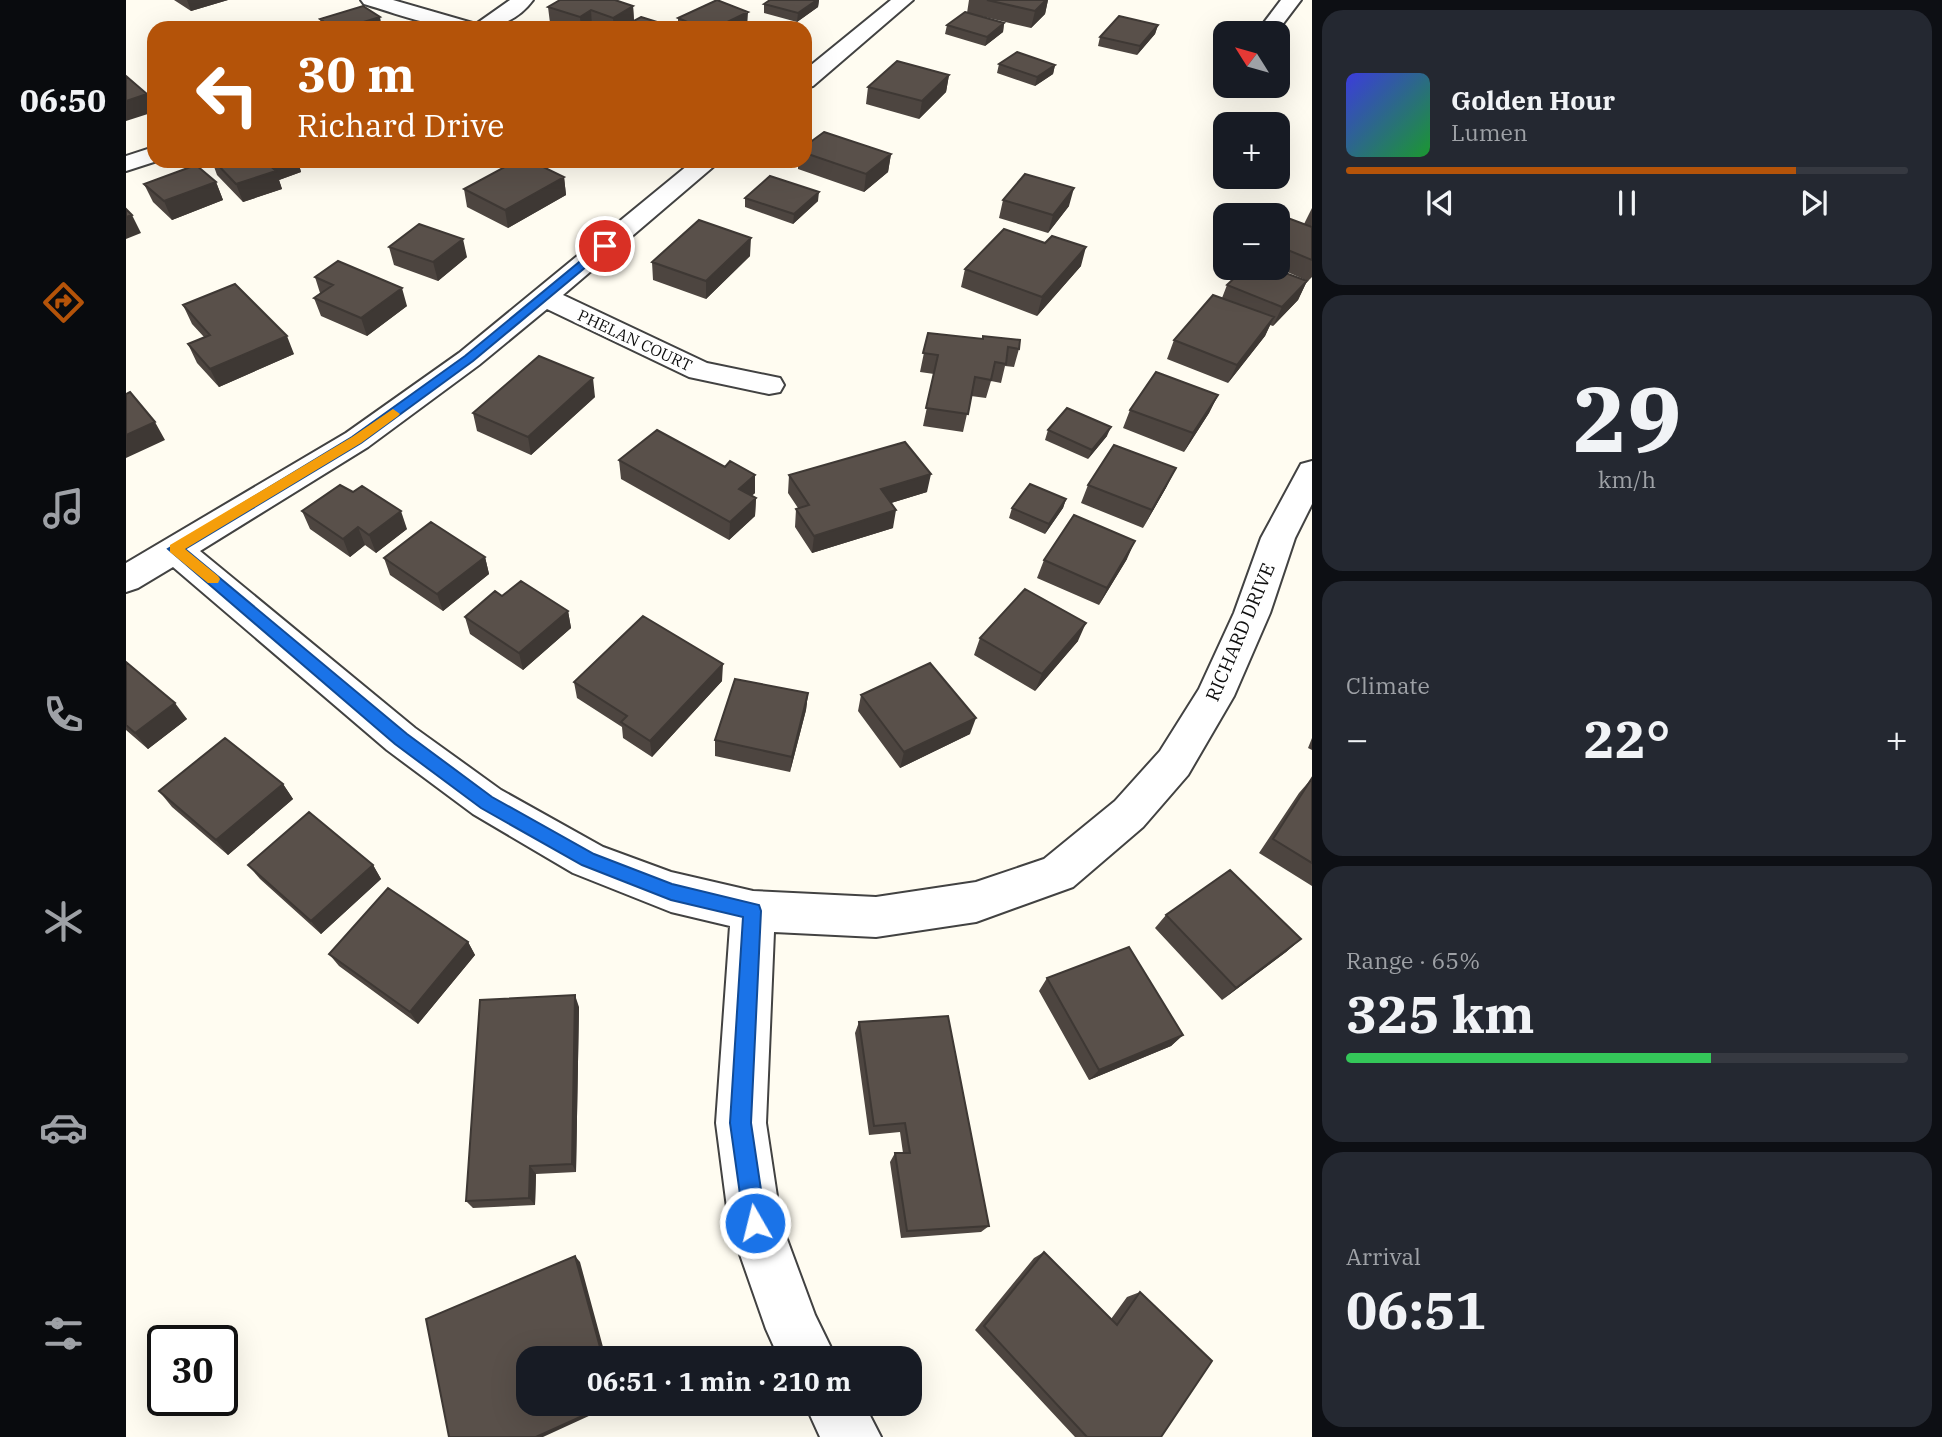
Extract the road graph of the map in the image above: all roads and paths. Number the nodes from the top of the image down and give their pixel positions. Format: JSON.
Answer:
{"nodes":[{"id":1,"x":371,"y":0,"type":"edge"},
{"id":2,"x":523,"y":0,"type":"edge"},
{"id":3,"x":903,"y":0,"type":"edge"},
{"id":4,"x":1291,"y":0,"type":"edge"},
{"id":5,"x":444,"y":21,"type":"edge"},
{"id":6,"x":493,"y":21,"type":"edge"},
{"id":7,"x":1275,"y":21,"type":"edge"},
{"id":8,"x":812,"y":75,"type":"edge"},
{"id":9,"x":147,"y":157,"type":"edge"},
{"id":10,"x":126,"y":164,"type":"edge"},
{"id":11,"x":700,"y":168,"type":"edge"},
{"id":12,"x":544,"y":297,"type":"junction"},
{"id":13,"x":769,"y":385,"type":"dead end"},
{"id":14,"x":1312,"y":472,"type":"edge"},
{"id":15,"x":175,"y":549,"type":"junction"},
{"id":16,"x":126,"y":579,"type":"edge"},
{"id":17,"x":752,"y":911,"type":"junction"},
{"id":18,"x":802,"y":1346,"type":"edge"},
{"id":19,"x":840,"y":1416,"type":"edge"},
{"id":20,"x":852,"y":1437,"type":"edge"}],
"edges":[{"from":1,"to":5,"type":"street"},
{"from":2,"to":6,"type":"street"},
{"from":3,"to":8,"type":"street"},
{"from":4,"to":7,"type":"street"},
{"from":9,"to":10,"type":"street"},
{"from":11,"to":12,"type":"street"},
{"from":12,"to":13,"type":"street","name":"PHELAN COURT"},
{"from":12,"to":15,"type":"street"},
{"from":14,"to":17,"type":"street","name":"RICHARD DRIVE"},
{"from":15,"to":16,"type":"street"},
{"from":15,"to":17,"type":"street","name":"RICHARD DRIVE"},
{"from":17,"to":18,"type":"street"},
{"from":19,"to":20,"type":"street"}]}
